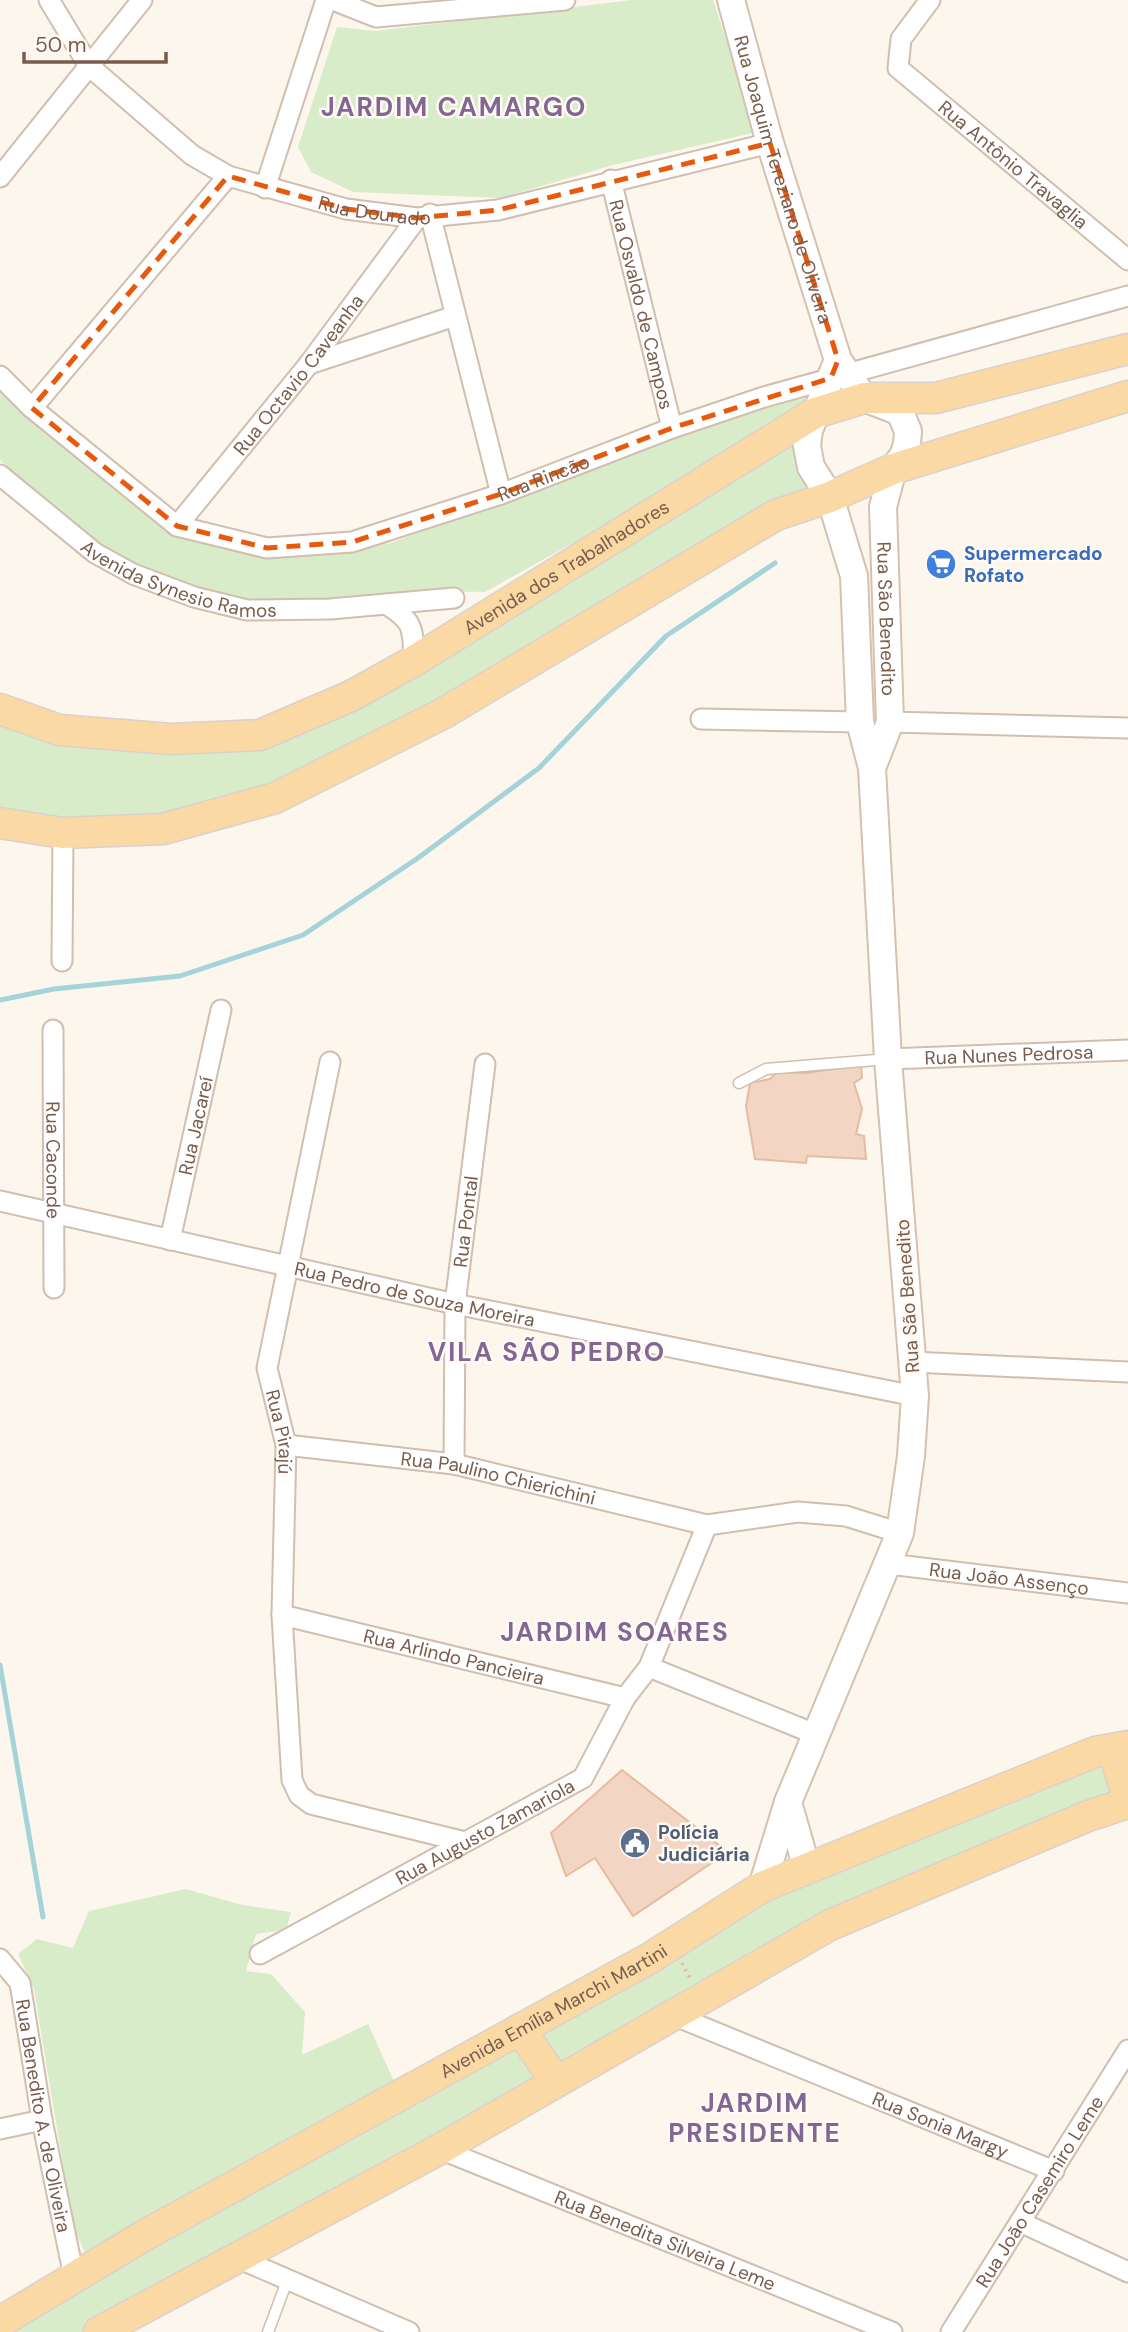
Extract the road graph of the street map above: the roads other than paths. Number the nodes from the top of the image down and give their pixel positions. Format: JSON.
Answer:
{"nodes":[{"id":1,"x":48,"y":0,"type":"edge"},
{"id":2,"x":142,"y":0,"type":"edge"},
{"id":3,"x":326,"y":0,"type":"edge"},
{"id":4,"x":333,"y":0,"type":"edge"},
{"id":5,"x":565,"y":0,"type":"edge"},
{"id":6,"x":731,"y":0,"type":"edge"},
{"id":7,"x":930,"y":0,"type":"edge"},
{"id":8,"x":89,"y":66,"type":"junction"},
{"id":9,"x":770,"y":143,"type":"junction"},
{"id":10,"x":228,"y":176,"type":"junction"},
{"id":11,"x":0,"y":177,"type":"edge"},
{"id":12,"x":611,"y":180,"type":"junction"},
{"id":13,"x":265,"y":188,"type":"junction"},
{"id":14,"x":423,"y":216,"type":"junction"},
{"id":15,"x":1128,"y":260,"type":"edge"},
{"id":16,"x":1128,"y":296,"type":"edge"},
{"id":17,"x":455,"y":316,"type":"junction"},
{"id":18,"x":1128,"y":349,"type":"edge"},
{"id":19,"x":309,"y":364,"type":"junction"},
{"id":20,"x":838,"y":371,"type":"junction"},
{"id":21,"x":0,"y":376,"type":"edge"},
{"id":22,"x":1128,"y":396,"type":"edge"},
{"id":23,"x":864,"y":398,"type":"junction"},
{"id":24,"x":32,"y":408,"type":"junction"},
{"id":25,"x":815,"y":413,"type":"junction"},
{"id":26,"x":672,"y":428,"type":"junction"},
{"id":27,"x":893,"y":469,"type":"junction"},
{"id":28,"x":0,"y":475,"type":"edge"},
{"id":29,"x":501,"y":494,"type":"junction"},
{"id":30,"x":830,"y":497,"type":"junction"},
{"id":31,"x":177,"y":526,"type":"junction"},
{"id":32,"x":454,"y":598,"type":"dead end"},
{"id":33,"x":386,"y":604,"type":"junction"},
{"id":34,"x":414,"y":662,"type":"junction"},
{"id":35,"x":0,"y":709,"type":"edge"},
{"id":36,"x":860,"y":710,"type":"junction"},
{"id":37,"x":701,"y":719,"type":"dead end"},
{"id":38,"x":890,"y":722,"type":"junction"},
{"id":39,"x":1128,"y":728,"type":"edge"},
{"id":40,"x":872,"y":768,"type":"junction"},
{"id":41,"x":0,"y":823,"type":"edge"},
{"id":42,"x":63,"y":833,"type":"junction"},
{"id":43,"x":62,"y":961,"type":"dead end"},
{"id":44,"x":221,"y":1010,"type":"dead end"},
{"id":45,"x":53,"y":1030,"type":"dead end"},
{"id":46,"x":1128,"y":1050,"type":"edge"},
{"id":47,"x":888,"y":1059,"type":"junction"},
{"id":48,"x":330,"y":1062,"type":"dead end"},
{"id":49,"x":485,"y":1064,"type":"dead end"},
{"id":50,"x":739,"y":1083,"type":"dead end"},
{"id":51,"x":0,"y":1201,"type":"edge"},
{"id":52,"x":54,"y":1213,"type":"junction"},
{"id":53,"x":170,"y":1240,"type":"junction"},
{"id":54,"x":289,"y":1267,"type":"junction"},
{"id":55,"x":54,"y":1288,"type":"dead end"},
{"id":56,"x":455,"y":1304,"type":"junction"},
{"id":57,"x":912,"y":1362,"type":"junction"},
{"id":58,"x":1128,"y":1371,"type":"edge"},
{"id":59,"x":915,"y":1396,"type":"junction"},
{"id":60,"x":286,"y":1445,"type":"junction"},
{"id":61,"x":454,"y":1464,"type":"junction"},
{"id":62,"x":707,"y":1525,"type":"junction"},
{"id":63,"x":900,"y":1533,"type":"junction"},
{"id":64,"x":888,"y":1564,"type":"junction"},
{"id":65,"x":1128,"y":1593,"type":"edge"},
{"id":66,"x":282,"y":1615,"type":"junction"},
{"id":67,"x":649,"y":1667,"type":"junction"},
{"id":68,"x":625,"y":1698,"type":"junction"},
{"id":69,"x":815,"y":1734,"type":"junction"},
{"id":70,"x":1121,"y":1747,"type":"edge"},
{"id":71,"x":1128,"y":1801,"type":"edge"},
{"id":72,"x":788,"y":1802,"type":"junction"},
{"id":73,"x":465,"y":1842,"type":"junction"},
{"id":74,"x":807,"y":1869,"type":"junction"},
{"id":75,"x":762,"y":1887,"type":"junction"},
{"id":76,"x":260,"y":1954,"type":"dead end"},
{"id":77,"x":1,"y":1959,"type":"edge"},
{"id":78,"x":673,"y":2015,"type":"junction"},
{"id":79,"x":520,"y":2029,"type":"junction"},
{"id":80,"x":1128,"y":2050,"type":"edge"},
{"id":81,"x":556,"y":2082,"type":"junction"},
{"id":82,"x":42,"y":2120,"type":"junction"},
{"id":83,"x":0,"y":2129,"type":"edge"},
{"id":84,"x":440,"y":2149,"type":"junction"},
{"id":85,"x":1054,"y":2171,"type":"junction"},
{"id":86,"x":1020,"y":2222,"type":"junction"},
{"id":87,"x":240,"y":2259,"type":"junction"},
{"id":88,"x":1128,"y":2272,"type":"edge"},
{"id":89,"x":74,"y":2277,"type":"junction"},
{"id":90,"x":288,"y":2281,"type":"junction"},
{"id":91,"x":0,"y":2322,"type":"edge"},
{"id":92,"x":99,"y":2332,"type":"edge"},
{"id":93,"x":268,"y":2332,"type":"edge"},
{"id":94,"x":409,"y":2332,"type":"edge"},
{"id":95,"x":892,"y":2332,"type":"edge"},
{"id":96,"x":951,"y":2332,"type":"edge"}],
"edges":[{"from":1,"to":8,"type":"street","name":"Rua Dourado"},
{"from":2,"to":8,"type":"street"},
{"from":3,"to":13,"type":"street"},
{"from":4,"to":5,"type":"street"},
{"from":6,"to":9,"type":"main road","name":"Rua Joaquim Tereziano de Oliveira"},
{"from":7,"to":15,"type":"street","name":"Rua Antônio Travaglia"},
{"from":8,"to":10,"type":"street","name":"Rua Dourado"},
{"from":8,"to":11,"type":"street"},
{"from":9,"to":12,"type":"street","name":"Rua Dourado"},
{"from":9,"to":20,"type":"main road","name":"Rua Joaquim Tereziano de Oliveira"},
{"from":10,"to":13,"type":"street","name":"Rua Dourado"},
{"from":10,"to":24,"type":"street"},
{"from":12,"to":14,"type":"street","name":"Rua Dourado"},
{"from":12,"to":26,"type":"street","name":"Rua Osvaldo de Campos"},
{"from":13,"to":14,"type":"street","name":"Rua Dourado"},
{"from":14,"to":17,"type":"street"},
{"from":14,"to":19,"type":"street","name":"Rua Octavio Caveanha"},
{"from":16,"to":20,"type":"street","name":"Rua Rincão"},
{"from":17,"to":19,"type":"street"},
{"from":17,"to":29,"type":"street"},
{"from":18,"to":23,"type":"main road","name":"Avenida dos Trabalhadores"},
{"from":19,"to":31,"type":"street","name":"Rua Octavio Caveanha"},
{"from":20,"to":23,"type":"main road","name":"Rua Joaquim Tereziano de Oliveira"},
{"from":20,"to":25,"type":"main road"},
{"from":20,"to":26,"type":"street","name":"Rua Rincão"},
{"from":21,"to":24,"type":"street","name":"Rua Rincão"},
{"from":22,"to":27,"type":"main road"},
{"from":23,"to":25,"type":"main road","name":"Avenida dos Trabalhadores"},
{"from":23,"to":27,"type":"main road"},
{"from":24,"to":31,"type":"street","name":"Rua Rincão"},
{"from":25,"to":30,"type":"main road"},
{"from":25,"to":34,"type":"main road","name":"Avenida dos Trabalhadores"},
{"from":26,"to":29,"type":"street","name":"Rua Rincão"},
{"from":27,"to":30,"type":"main road"},
{"from":27,"to":38,"type":"main road","name":"Rua São Benedito"},
{"from":28,"to":33,"type":"street","name":"Avenida Synesio Ramos"},
{"from":29,"to":31,"type":"street","name":"Rua Rincão"},
{"from":30,"to":36,"type":"main road","name":"Rua São Benedito"},
{"from":30,"to":42,"type":"main road"},
{"from":32,"to":33,"type":"street","name":"Avenida Synesio Ramos"},
{"from":33,"to":34,"type":"street"},
{"from":34,"to":35,"type":"main road","name":"Avenida dos Trabalhadores"},
{"from":36,"to":37,"type":"street"},
{"from":36,"to":38,"type":"main road"},
{"from":36,"to":40,"type":"main road","name":"Rua São Benedito"},
{"from":38,"to":39,"type":"street"},
{"from":38,"to":40,"type":"main road","name":"Rua São Benedito"},
{"from":40,"to":47,"type":"main road","name":"Rua São Benedito"},
{"from":41,"to":42,"type":"main road"},
{"from":42,"to":43,"type":"street"},
{"from":44,"to":53,"type":"street","name":"Rua Jacareí"},
{"from":45,"to":52,"type":"street","name":"Rua Caconde"},
{"from":46,"to":47,"type":"street","name":"Rua Nunes Pedrosa"},
{"from":47,"to":50,"type":"lane"},
{"from":47,"to":57,"type":"main road","name":"Rua São Benedito"},
{"from":48,"to":54,"type":"street","name":"Rua Pirajú"},
{"from":49,"to":56,"type":"street","name":"Rua Pontal"},
{"from":51,"to":52,"type":"street","name":"Rua Pedro de Souza Moreira"},
{"from":52,"to":53,"type":"street","name":"Rua Pedro de Souza Moreira"},
{"from":52,"to":55,"type":"street","name":"Rua Caconde"},
{"from":53,"to":54,"type":"street","name":"Rua Pedro de Souza Moreira"},
{"from":54,"to":56,"type":"street","name":"Rua Pedro de Souza Moreira"},
{"from":54,"to":60,"type":"street","name":"Rua Pirajú"},
{"from":56,"to":59,"type":"street","name":"Rua Pedro de Souza Moreira"},
{"from":56,"to":61,"type":"street","name":"Rua Pontal"},
{"from":57,"to":58,"type":"street"},
{"from":57,"to":59,"type":"main road","name":"Rua São Benedito"},
{"from":59,"to":63,"type":"main road","name":"Rua São Benedito"},
{"from":60,"to":61,"type":"street","name":"Rua Paulino Chierichini"},
{"from":60,"to":66,"type":"street","name":"Rua Pirajú"},
{"from":61,"to":62,"type":"street","name":"Rua Paulino Chierichini"},
{"from":62,"to":63,"type":"street"},
{"from":62,"to":67,"type":"street","name":"Rua Augusto Zamariola"},
{"from":63,"to":64,"type":"main road","name":"Rua São Benedito"},
{"from":64,"to":65,"type":"street","name":"Rua João Assenço"},
{"from":64,"to":69,"type":"main road","name":"Rua São Benedito"},
{"from":66,"to":68,"type":"street","name":"Rua Arlindo Pancieira"},
{"from":66,"to":73,"type":"street","name":"Rua Pirajú"},
{"from":67,"to":68,"type":"street","name":"Rua Augusto Zamariola"},
{"from":67,"to":69,"type":"street"},
{"from":68,"to":73,"type":"street","name":"Rua Augusto Zamariola"},
{"from":69,"to":72,"type":"main road","name":"Rua São Benedito"},
{"from":70,"to":71,"type":"main road"},
{"from":70,"to":74,"type":"main road","name":"Avenida Emília Marchi Martini"},
{"from":71,"to":78,"type":"main road"},
{"from":72,"to":74,"type":"main road"},
{"from":72,"to":75,"type":"main road","name":"Rua São Benedito"},
{"from":73,"to":76,"type":"street","name":"Rua Augusto Zamariola"},
{"from":74,"to":75,"type":"main road","name":"Avenida Emília Marchi Martini"},
{"from":75,"to":79,"type":"main road","name":"Avenida Emília Marchi Martini"},
{"from":77,"to":82,"type":"street","name":"Rua Benedito A. de Oliveira"},
{"from":78,"to":81,"type":"main road"},
{"from":78,"to":85,"type":"street","name":"Rua Sonia Margy"},
{"from":79,"to":81,"type":"main road"},
{"from":79,"to":89,"type":"main road","name":"Avenida Emília Marchi Martini"},
{"from":80,"to":85,"type":"street","name":"Rua João Casemiro Leme"},
{"from":81,"to":84,"type":"main road"},
{"from":82,"to":83,"type":"street"},
{"from":82,"to":89,"type":"street","name":"Rua Benedito A. de Oliveira"},
{"from":84,"to":87,"type":"main road"},
{"from":84,"to":95,"type":"street","name":"Rua Benedita Silveira Leme"},
{"from":85,"to":86,"type":"street","name":"Rua João Casemiro Leme"},
{"from":86,"to":88,"type":"street"},
{"from":86,"to":96,"type":"street","name":"Rua João Casemiro Leme"},
{"from":87,"to":90,"type":"street"},
{"from":87,"to":92,"type":"main road"},
{"from":89,"to":91,"type":"main road","name":"Avenida Emília Marchi Martini"},
{"from":90,"to":93,"type":"lane"},
{"from":90,"to":94,"type":"street"}]}
